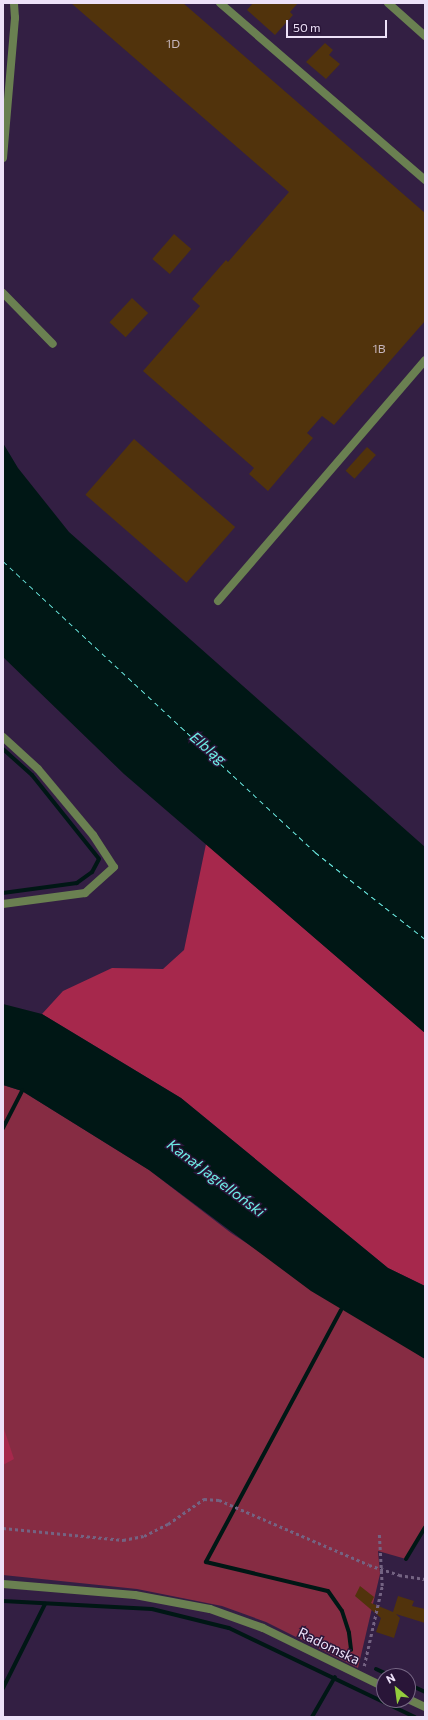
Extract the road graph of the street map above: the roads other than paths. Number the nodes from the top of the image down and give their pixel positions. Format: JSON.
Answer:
{"nodes":[{"id":1,"x":14,"y":3,"type":"edge"},
{"id":2,"x":220,"y":3,"type":"edge"},
{"id":3,"x":388,"y":3,"type":"edge"},
{"id":4,"x":425,"y":36,"type":"edge"},
{"id":5,"x":3,"y":158,"type":"edge"},
{"id":6,"x":425,"y":180,"type":"edge"},
{"id":7,"x":3,"y":293,"type":"edge"},
{"id":8,"x":53,"y":344,"type":"dead end"},
{"id":9,"x":425,"y":360,"type":"edge"},
{"id":10,"x":218,"y":600,"type":"dead end"},
{"id":11,"x":3,"y":737,"type":"edge"},
{"id":12,"x":3,"y":904,"type":"edge"},
{"id":13,"x":3,"y":1584,"type":"edge"},
{"id":14,"x":376,"y":1683,"type":"edge"}],
"edges":[{"from":1,"to":5,"type":"street"},
{"from":2,"to":6,"type":"street"},
{"from":3,"to":4,"type":"street"},
{"from":7,"to":8,"type":"street"},
{"from":9,"to":10,"type":"street"},
{"from":11,"to":12,"type":"street"},
{"from":13,"to":14,"type":"street","name":"Radomska"}]}
